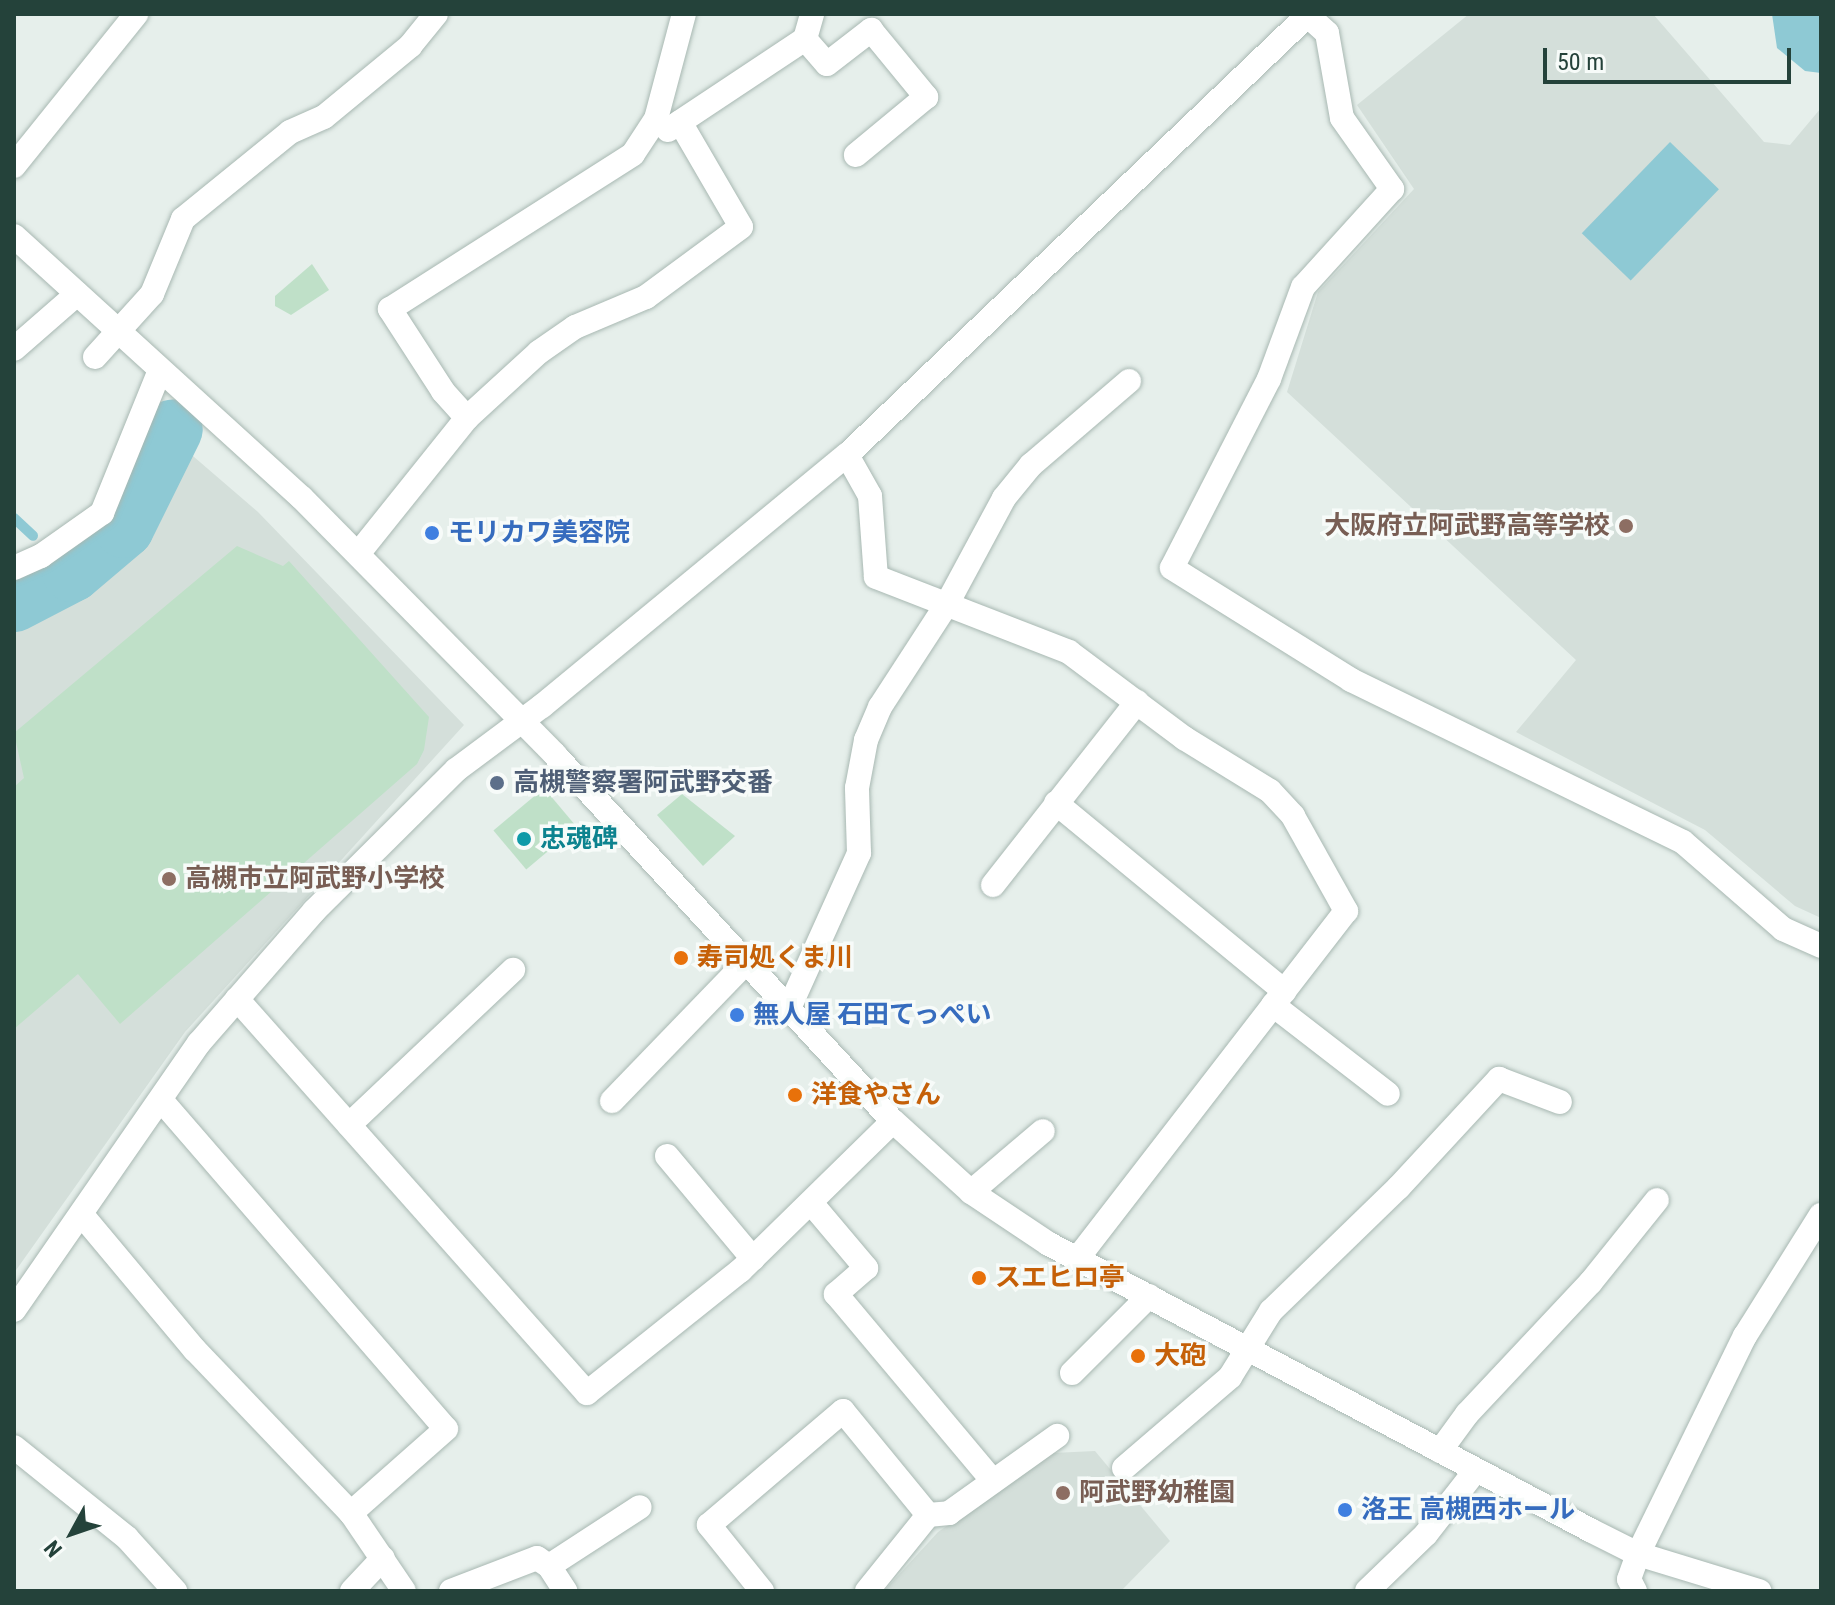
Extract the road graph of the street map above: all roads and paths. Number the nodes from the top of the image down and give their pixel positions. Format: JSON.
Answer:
{"nodes":[{"id":1,"x":136,"y":14,"type":"edge"},
{"id":2,"x":436,"y":14,"type":"edge"},
{"id":3,"x":684,"y":14,"type":"edge"},
{"id":4,"x":812,"y":14,"type":"edge"},
{"id":5,"x":1308,"y":14,"type":"edge"},
{"id":6,"x":805,"y":39,"type":"junction"},
{"id":7,"x":680,"y":122,"type":"junction"},
{"id":8,"x":633,"y":154,"type":"junction"},
{"id":9,"x":856,"y":155,"type":"dead end"},
{"id":10,"x":14,"y":166,"type":"edge"},
{"id":11,"x":14,"y":236,"type":"edge"},
{"id":12,"x":77,"y":294,"type":"junction"},
{"id":13,"x":119,"y":331,"type":"junction"},
{"id":14,"x":14,"y":349,"type":"edge"},
{"id":15,"x":95,"y":357,"type":"dead end"},
{"id":16,"x":160,"y":370,"type":"junction"},
{"id":17,"x":1129,"y":381,"type":"dead end"},
{"id":18,"x":467,"y":418,"type":"junction"},
{"id":19,"x":847,"y":455,"type":"junction"},
{"id":20,"x":358,"y":554,"type":"junction"},
{"id":21,"x":14,"y":568,"type":"edge"},
{"id":22,"x":947,"y":604,"type":"junction"},
{"id":23,"x":1137,"y":702,"type":"junction"},
{"id":24,"x":521,"y":720,"type":"junction"},
{"id":25,"x":1056,"y":803,"type":"junction"},
{"id":26,"x":993,"y":885,"type":"dead end"},
{"id":27,"x":1821,"y":946,"type":"edge"},
{"id":28,"x":748,"y":960,"type":"junction"},
{"id":29,"x":513,"y":970,"type":"dead end"},
{"id":30,"x":1279,"y":998,"type":"junction"},
{"id":31,"x":237,"y":999,"type":"junction"},
{"id":32,"x":790,"y":1006,"type":"junction"},
{"id":33,"x":1388,"y":1094,"type":"dead end"},
{"id":34,"x":161,"y":1100,"type":"junction"},
{"id":35,"x":612,"y":1101,"type":"dead end"},
{"id":36,"x":1560,"y":1102,"type":"dead end"},
{"id":37,"x":893,"y":1121,"type":"junction"},
{"id":38,"x":349,"y":1125,"type":"junction"},
{"id":39,"x":1043,"y":1131,"type":"dead end"},
{"id":40,"x":667,"y":1156,"type":"dead end"},
{"id":41,"x":971,"y":1192,"type":"junction"},
{"id":42,"x":1657,"y":1200,"type":"dead end"},
{"id":43,"x":812,"y":1204,"type":"junction"},
{"id":44,"x":82,"y":1215,"type":"junction"},
{"id":45,"x":1821,"y":1215,"type":"edge"},
{"id":46,"x":753,"y":1259,"type":"junction"},
{"id":47,"x":1077,"y":1259,"type":"junction"},
{"id":48,"x":1149,"y":1296,"type":"junction"},
{"id":49,"x":14,"y":1310,"type":"edge"},
{"id":50,"x":1251,"y":1348,"type":"junction"},
{"id":51,"x":1072,"y":1373,"type":"dead end"},
{"id":52,"x":1057,"y":1436,"type":"dead end"},
{"id":53,"x":14,"y":1447,"type":"edge"},
{"id":54,"x":1440,"y":1451,"type":"junction"},
{"id":55,"x":1124,"y":1468,"type":"dead end"},
{"id":56,"x":1476,"y":1470,"type":"junction"},
{"id":57,"x":993,"y":1481,"type":"junction"},
{"id":58,"x":640,"y":1507,"type":"dead end"},
{"id":59,"x":351,"y":1513,"type":"junction"},
{"id":60,"x":928,"y":1515,"type":"junction"},
{"id":61,"x":1638,"y":1554,"type":"junction"},
{"id":62,"x":383,"y":1558,"type":"junction"},
{"id":63,"x":549,"y":1566,"type":"junction"},
{"id":64,"x":175,"y":1591,"type":"edge"},
{"id":65,"x":352,"y":1591,"type":"edge"},
{"id":66,"x":404,"y":1591,"type":"edge"},
{"id":67,"x":451,"y":1591,"type":"edge"},
{"id":68,"x":565,"y":1591,"type":"edge"},
{"id":69,"x":762,"y":1591,"type":"edge"},
{"id":70,"x":867,"y":1591,"type":"edge"},
{"id":71,"x":1367,"y":1591,"type":"edge"},
{"id":72,"x":1635,"y":1591,"type":"edge"},
{"id":73,"x":1759,"y":1591,"type":"edge"}],
"edges":[{"from":1,"to":10,"type":"street"},
{"from":2,"to":13,"type":"street"},
{"from":3,"to":8,"type":"street"},
{"from":4,"to":6,"type":"street"},
{"from":5,"to":19,"type":"street"},
{"from":5,"to":27,"type":"street"},
{"from":6,"to":7,"type":"street"},
{"from":6,"to":9,"type":"street"},
{"from":7,"to":8,"type":"street"},
{"from":7,"to":18,"type":"street"},
{"from":8,"to":18,"type":"street"},
{"from":11,"to":12,"type":"street"},
{"from":12,"to":13,"type":"street"},
{"from":12,"to":14,"type":"street"},
{"from":13,"to":15,"type":"street"},
{"from":13,"to":16,"type":"street"},
{"from":16,"to":20,"type":"street"},
{"from":16,"to":21,"type":"street"},
{"from":17,"to":22,"type":"street"},
{"from":18,"to":20,"type":"street"},
{"from":19,"to":22,"type":"street"},
{"from":19,"to":24,"type":"street"},
{"from":20,"to":24,"type":"street"},
{"from":22,"to":23,"type":"street"},
{"from":22,"to":32,"type":"street"},
{"from":23,"to":25,"type":"street"},
{"from":23,"to":30,"type":"street"},
{"from":24,"to":28,"type":"street"},
{"from":24,"to":31,"type":"street"},
{"from":25,"to":26,"type":"street"},
{"from":25,"to":30,"type":"street"},
{"from":28,"to":32,"type":"street"},
{"from":28,"to":35,"type":"street"},
{"from":29,"to":38,"type":"street"},
{"from":30,"to":33,"type":"street"},
{"from":30,"to":47,"type":"street"},
{"from":31,"to":34,"type":"street"},
{"from":31,"to":38,"type":"street"},
{"from":32,"to":37,"type":"street"},
{"from":34,"to":44,"type":"street"},
{"from":34,"to":59,"type":"street"},
{"from":36,"to":50,"type":"street"},
{"from":37,"to":41,"type":"street"},
{"from":37,"to":43,"type":"street"},
{"from":38,"to":46,"type":"street"},
{"from":39,"to":41,"type":"street"},
{"from":40,"to":46,"type":"street"},
{"from":41,"to":47,"type":"street"},
{"from":42,"to":54,"type":"street"},
{"from":43,"to":46,"type":"street"},
{"from":43,"to":57,"type":"street"},
{"from":44,"to":49,"type":"street"},
{"from":44,"to":59,"type":"street"},
{"from":45,"to":61,"type":"street"},
{"from":47,"to":48,"type":"street"},
{"from":48,"to":50,"type":"street"},
{"from":48,"to":51,"type":"street"},
{"from":50,"to":54,"type":"street"},
{"from":50,"to":55,"type":"street"},
{"from":52,"to":57,"type":"street"},
{"from":53,"to":64,"type":"street"},
{"from":54,"to":56,"type":"street"},
{"from":56,"to":61,"type":"street"},
{"from":56,"to":71,"type":"street"},
{"from":57,"to":60,"type":"street"},
{"from":58,"to":63,"type":"street"},
{"from":59,"to":62,"type":"street"},
{"from":60,"to":69,"type":"street"},
{"from":60,"to":70,"type":"street"},
{"from":61,"to":72,"type":"street"},
{"from":61,"to":73,"type":"street"},
{"from":62,"to":65,"type":"street"},
{"from":62,"to":66,"type":"street"},
{"from":63,"to":67,"type":"street"},
{"from":63,"to":68,"type":"street"}]}
